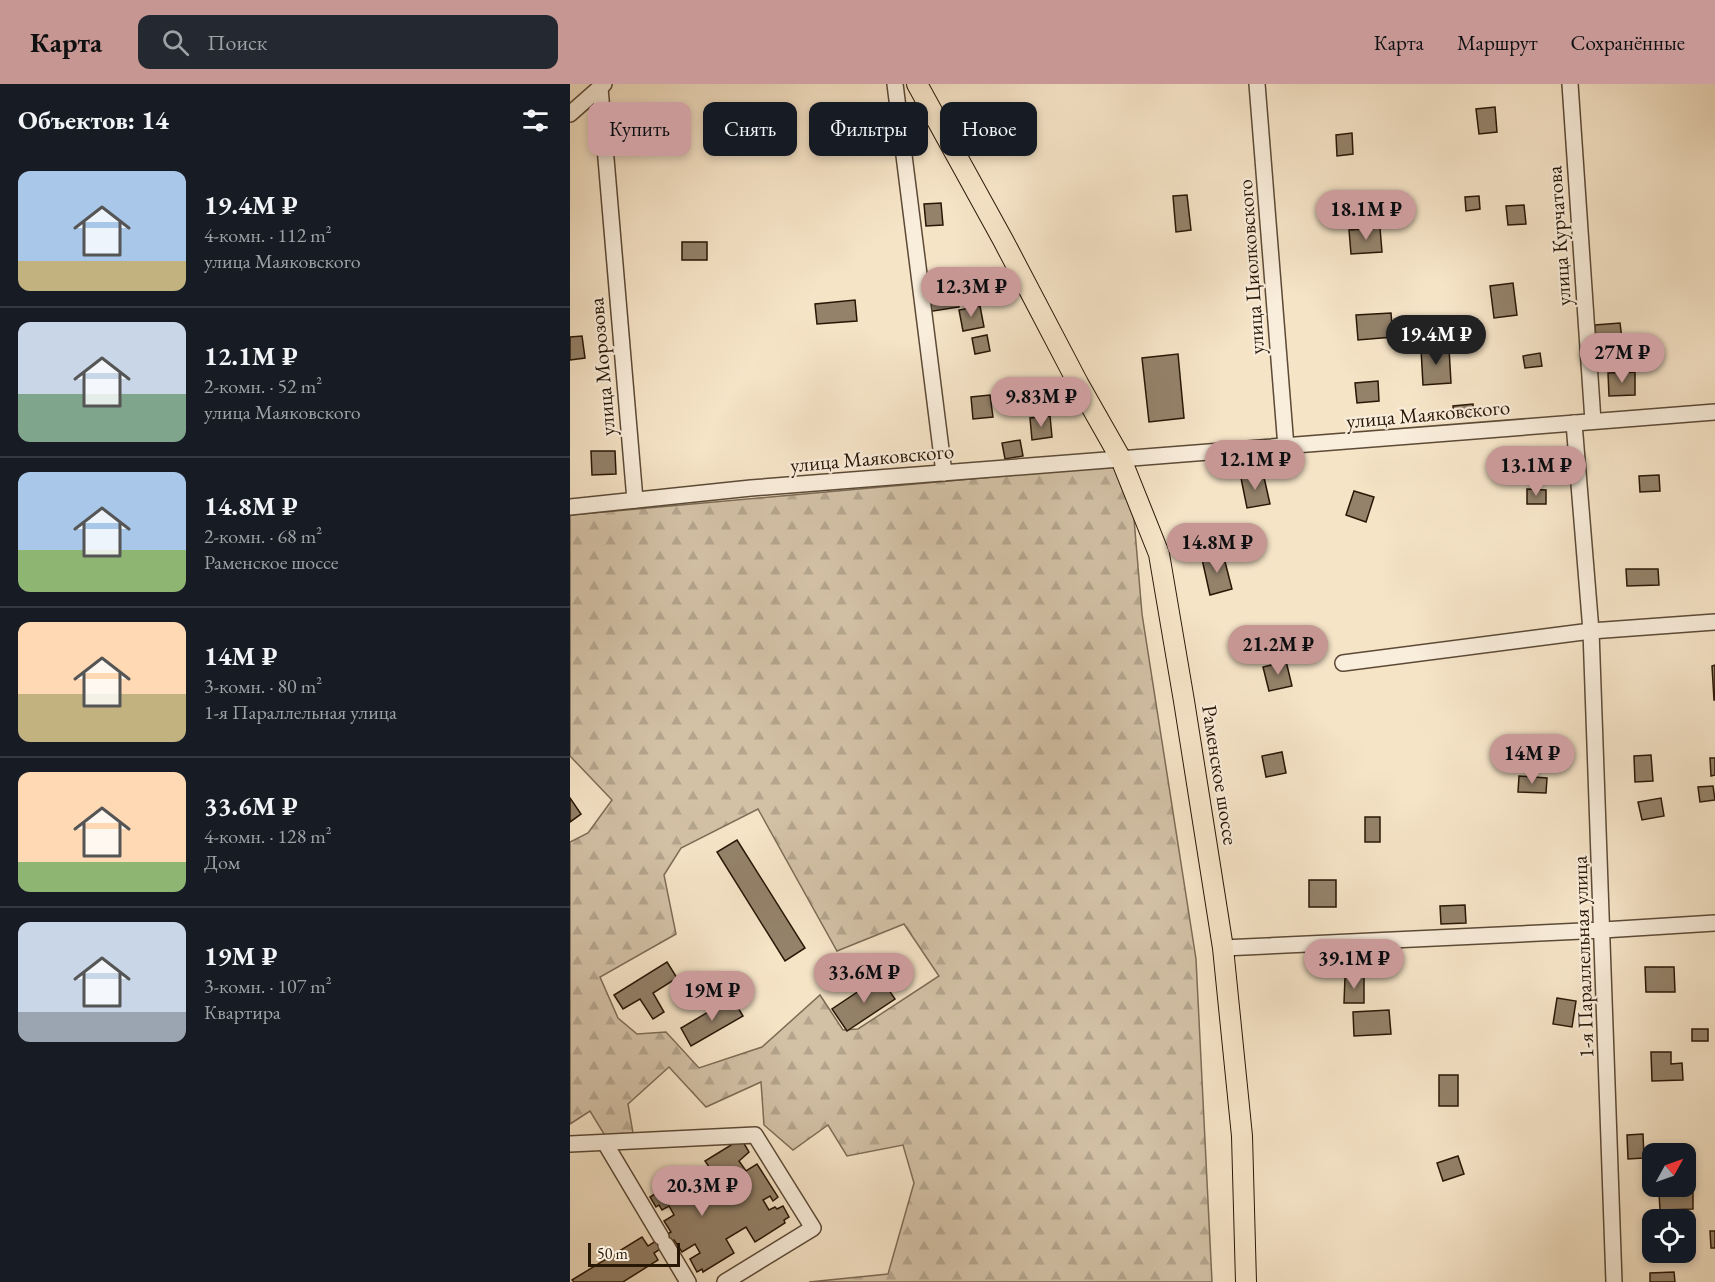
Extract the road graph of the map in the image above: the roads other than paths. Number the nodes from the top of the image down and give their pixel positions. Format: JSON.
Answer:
{"nodes":[{"id":1,"x":895,"y":84,"type":"edge"},
{"id":2,"x":916,"y":84,"type":"edge"},
{"id":3,"x":1257,"y":84,"type":"edge"},
{"id":4,"x":1570,"y":84,"type":"edge"},
{"id":5,"x":602,"y":86,"type":"edge"},
{"id":6,"x":570,"y":114,"type":"edge"},
{"id":7,"x":1715,"y":412,"type":"edge"},
{"id":8,"x":1593,"y":421,"type":"junction"},
{"id":9,"x":1574,"y":423,"type":"junction"},
{"id":10,"x":1286,"y":447,"type":"junction"},
{"id":11,"x":1121,"y":459,"type":"junction"},
{"id":12,"x":944,"y":473,"type":"junction"},
{"id":13,"x":635,"y":500,"type":"junction"},
{"id":14,"x":570,"y":507,"type":"edge"},
{"id":15,"x":1715,"y":622,"type":"edge"},
{"id":16,"x":1591,"y":631,"type":"junction"},
{"id":17,"x":1343,"y":663,"type":"dead end"},
{"id":18,"x":1715,"y":923,"type":"edge"},
{"id":19,"x":1603,"y":930,"type":"junction"},
{"id":20,"x":1223,"y":948,"type":"junction"},
{"id":21,"x":605,"y":1143,"type":"junction"},
{"id":22,"x":570,"y":1144,"type":"edge"},
{"id":23,"x":688,"y":1282,"type":"edge"},
{"id":24,"x":725,"y":1282,"type":"edge"},
{"id":25,"x":1246,"y":1282,"type":"edge"},
{"id":26,"x":1614,"y":1282,"type":"edge"}],
"edges":[{"from":1,"to":12,"type":"street"},
{"from":2,"to":11,"type":"main road","name":"Раменское шоссе"},
{"from":3,"to":10,"type":"street","name":"улица Циолковского"},
{"from":4,"to":8,"type":"street","name":"улица Курчатова"},
{"from":5,"to":6,"type":"street"},
{"from":5,"to":13,"type":"street","name":"улица Морозова"},
{"from":7,"to":8,"type":"street","name":"улица Маяковского"},
{"from":8,"to":9,"type":"street","name":"улица Маяковского"},
{"from":9,"to":10,"type":"street","name":"улица Маяковского"},
{"from":9,"to":16,"type":"street"},
{"from":10,"to":11,"type":"street","name":"улица Маяковского"},
{"from":11,"to":12,"type":"street","name":"улица Маяковского"},
{"from":11,"to":20,"type":"main road","name":"Раменское шоссе"},
{"from":12,"to":13,"type":"street","name":"улица Маяковского"},
{"from":13,"to":14,"type":"street","name":"улица Маяковского"},
{"from":15,"to":16,"type":"street"},
{"from":16,"to":17,"type":"street"},
{"from":16,"to":19,"type":"street","name":"1-я Параллельная улица"},
{"from":18,"to":19,"type":"street"},
{"from":19,"to":20,"type":"street"},
{"from":19,"to":26,"type":"street","name":"1-я Параллельная улица"},
{"from":20,"to":25,"type":"main road","name":"Раменское шоссе"},
{"from":21,"to":22,"type":"street"},
{"from":21,"to":23,"type":"street"},
{"from":21,"to":24,"type":"street"}]}
